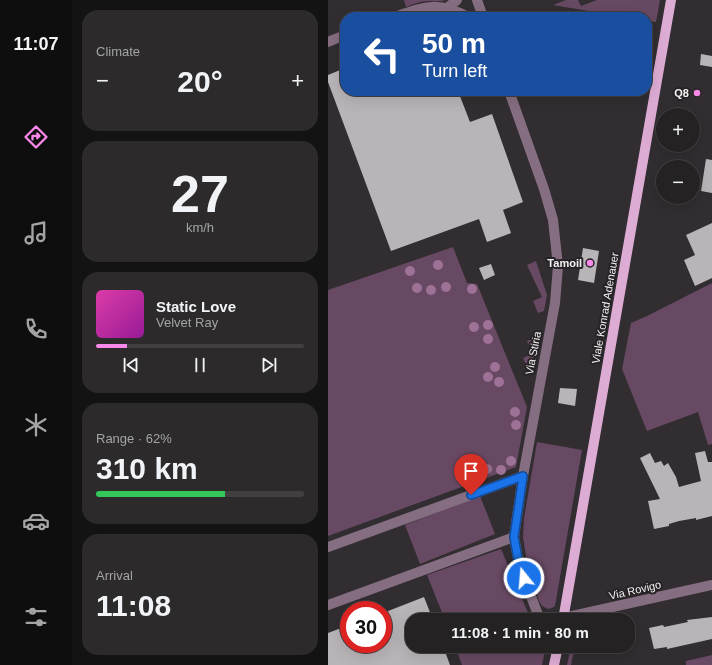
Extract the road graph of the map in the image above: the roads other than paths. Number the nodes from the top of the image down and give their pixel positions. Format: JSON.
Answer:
{"nodes":[{"id":1,"x":457,"y":0,"type":"edge"},
{"id":2,"x":477,"y":0,"type":"edge"},
{"id":3,"x":671,"y":0,"type":"edge"},
{"id":4,"x":447,"y":8,"type":"junction"},
{"id":5,"x":410,"y":12,"type":"edge"},
{"id":6,"x":456,"y":12,"type":"edge"},
{"id":7,"x":481,"y":12,"type":"edge"},
{"id":8,"x":340,"y":37,"type":"edge"},
{"id":9,"x":328,"y":42,"type":"edge"},
{"id":10,"x":511,"y":96,"type":"edge"},
{"id":11,"x":523,"y":476,"type":"junction"},
{"id":12,"x":514,"y":537,"type":"junction"},
{"id":13,"x":328,"y":547,"type":"edge"},
{"id":14,"x":712,"y":585,"type":"edge"},
{"id":15,"x":328,"y":605,"type":"edge"},
{"id":16,"x":537,"y":613,"type":"edge"},
{"id":17,"x":564,"y":613,"type":"edge"},
{"id":18,"x":589,"y":613,"type":"edge"}],
"edges":[{"from":1,"to":4,"type":"street"},
{"from":2,"to":7,"type":"street"},
{"from":3,"to":17,"type":"main road","name":"Viale Konrad Adenauer"},
{"from":4,"to":5,"type":"street"},
{"from":4,"to":6,"type":"street"},
{"from":8,"to":9,"type":"street"},
{"from":10,"to":11,"type":"street","name":"Via Stiria"},
{"from":11,"to":12,"type":"street","name":"Via Stiria"},
{"from":11,"to":13,"type":"street"},
{"from":12,"to":15,"type":"street"},
{"from":12,"to":16,"type":"street","name":"Via Stiria"},
{"from":14,"to":18,"type":"street","name":"Via Rovigo"}]}
